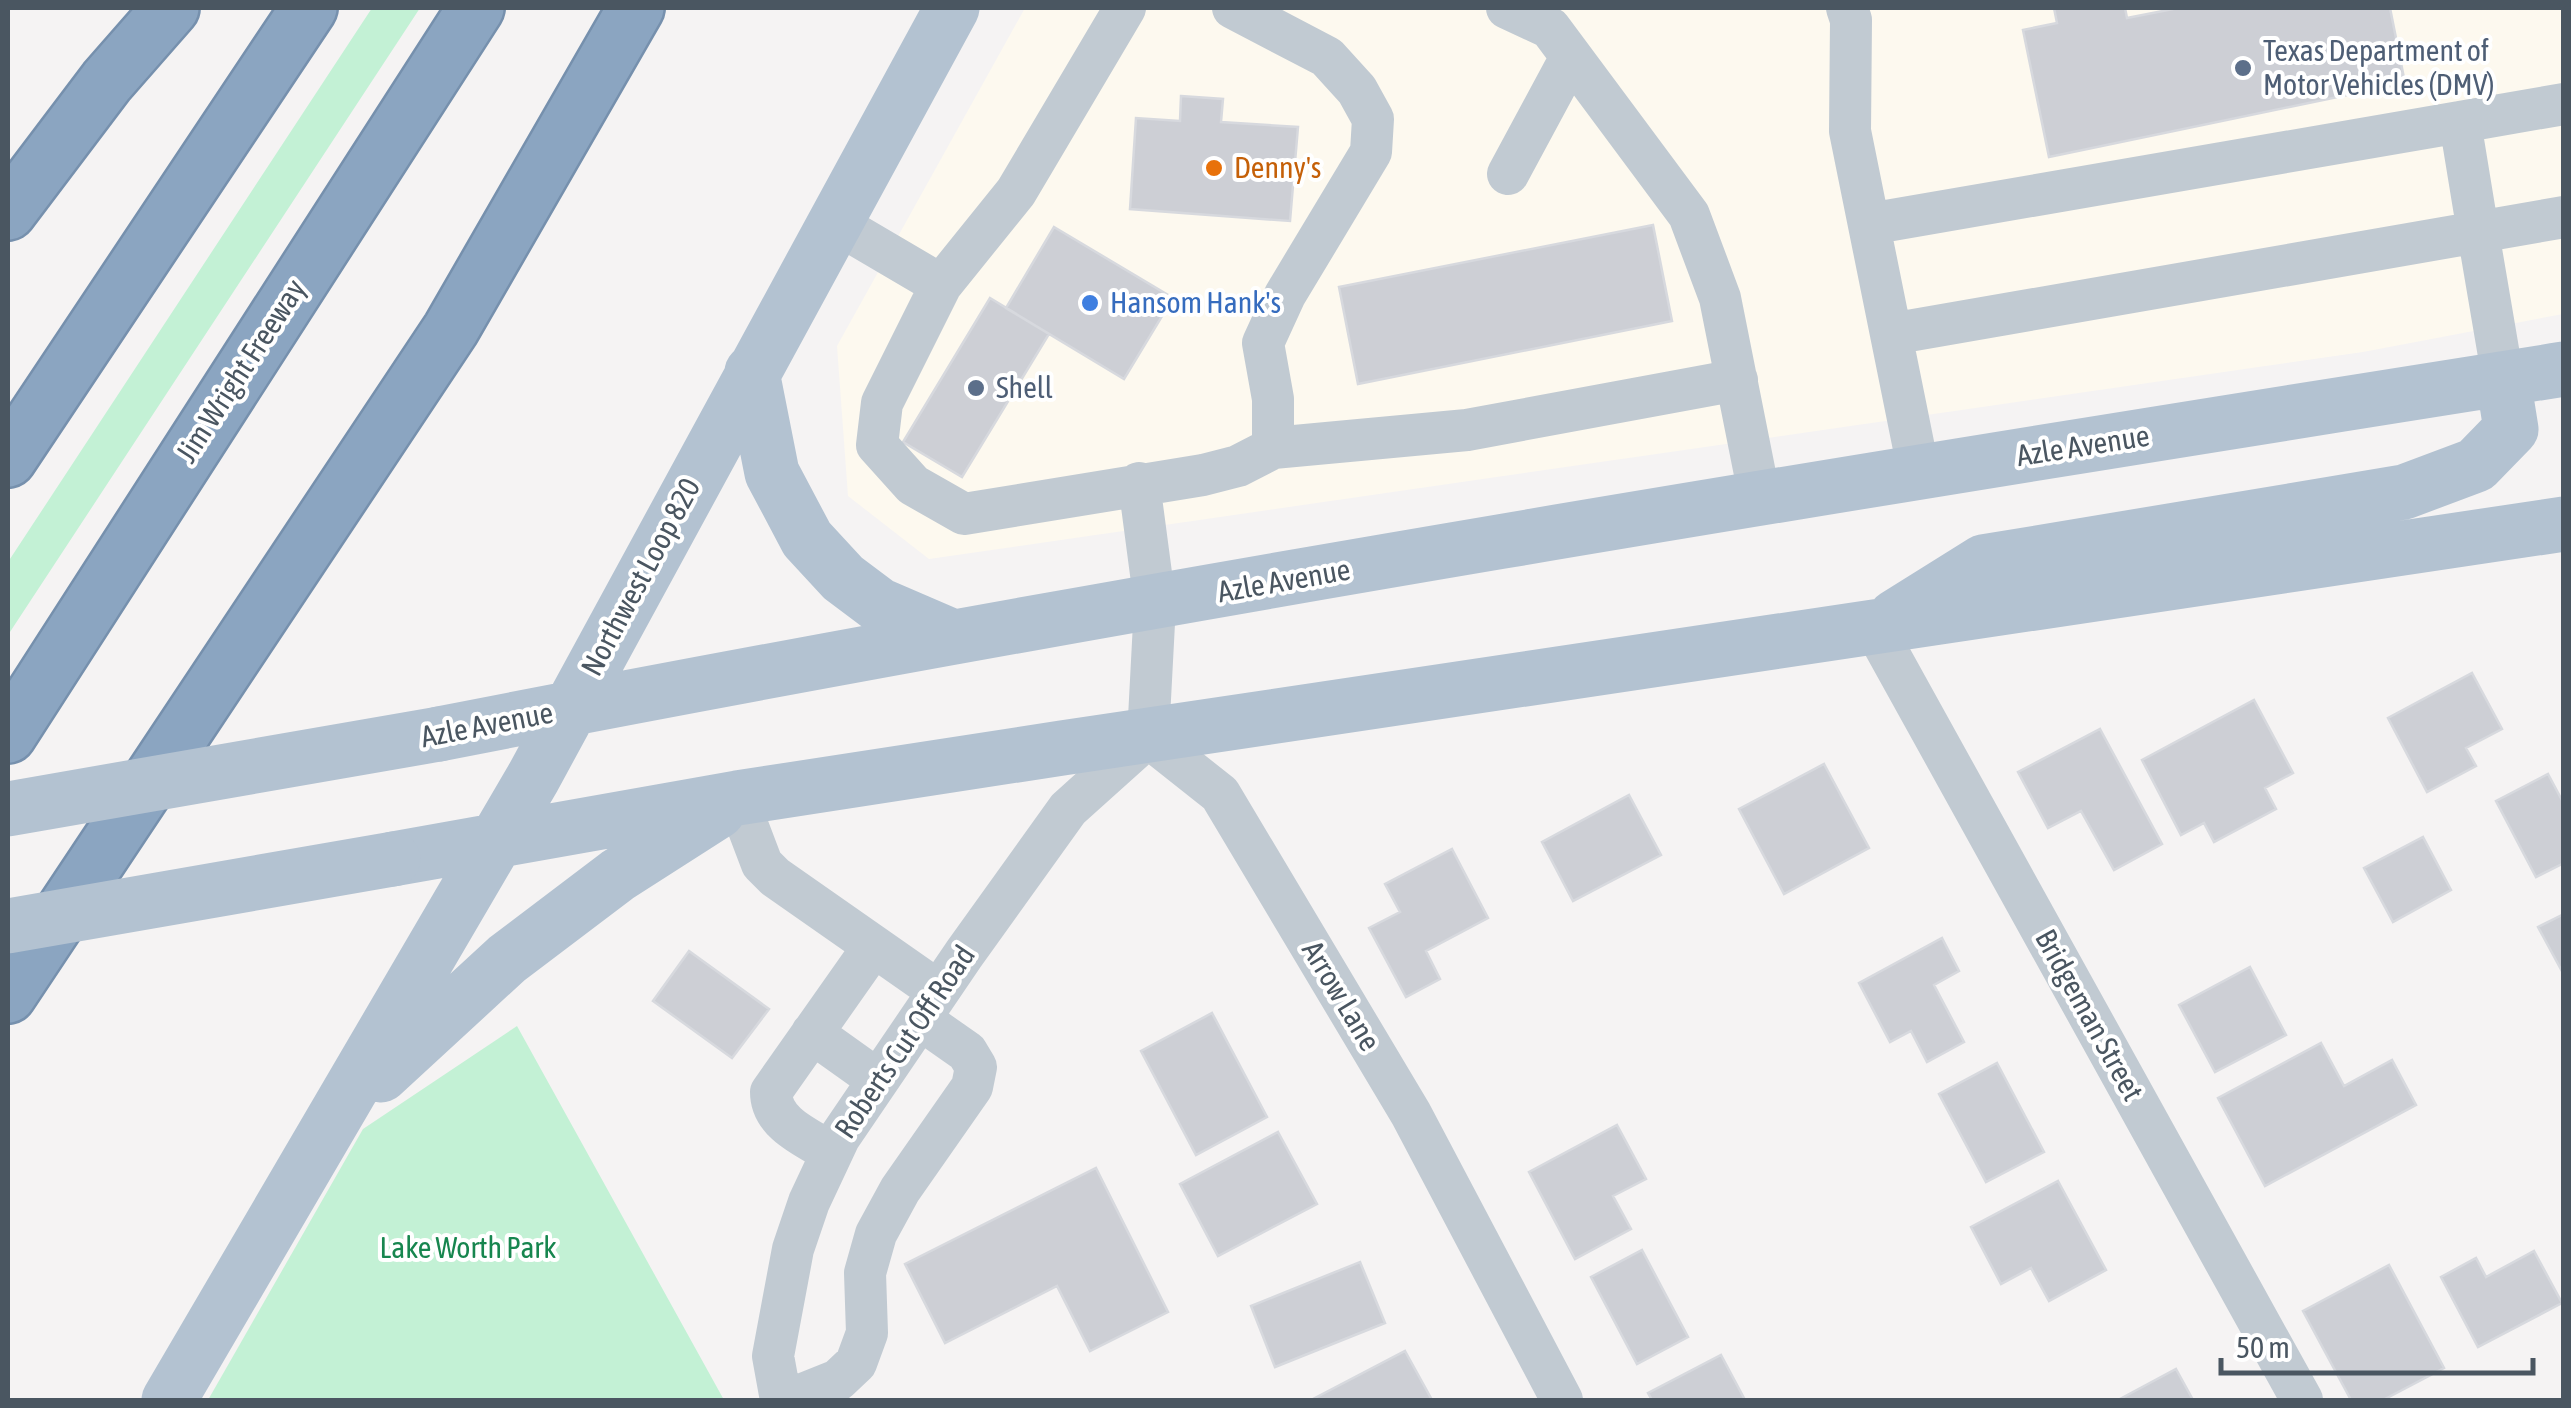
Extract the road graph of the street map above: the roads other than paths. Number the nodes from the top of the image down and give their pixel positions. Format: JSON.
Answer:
{"nodes":[{"id":1,"x":171,"y":8,"type":"edge"},
{"id":2,"x":309,"y":8,"type":"edge"},
{"id":3,"x":476,"y":8,"type":"edge"},
{"id":4,"x":636,"y":8,"type":"edge"},
{"id":5,"x":952,"y":8,"type":"edge"},
{"id":6,"x":1125,"y":8,"type":"edge"},
{"id":7,"x":1233,"y":8,"type":"edge"},
{"id":8,"x":1507,"y":8,"type":"edge"},
{"id":9,"x":1847,"y":8,"type":"edge"},
{"id":10,"x":1571,"y":57,"type":"junction"},
{"id":11,"x":2564,"y":104,"type":"edge"},
{"id":12,"x":2460,"y":122,"type":"junction"},
{"id":13,"x":1508,"y":174,"type":"dead end"},
{"id":14,"x":8,"y":212,"type":"edge"},
{"id":15,"x":2564,"y":217,"type":"edge"},
{"id":16,"x":834,"y":222,"type":"junction"},
{"id":17,"x":1869,"y":224,"type":"junction"},
{"id":18,"x":2478,"y":232,"type":"junction"},
{"id":19,"x":941,"y":285,"type":"junction"},
{"id":20,"x":1891,"y":334,"type":"junction"},
{"id":21,"x":2564,"y":369,"type":"edge"},
{"id":22,"x":752,"y":372,"type":"junction"},
{"id":23,"x":2503,"y":378,"type":"junction"},
{"id":24,"x":1736,"y":380,"type":"junction"},
{"id":25,"x":1273,"y":448,"type":"junction"},
{"id":26,"x":8,"y":459,"type":"edge"},
{"id":27,"x":1919,"y":473,"type":"junction"},
{"id":28,"x":1139,"y":483,"type":"junction"},
{"id":29,"x":1760,"y":499,"type":"junction"},
{"id":30,"x":2562,"y":527,"type":"edge"},
{"id":31,"x":1155,"y":604,"type":"junction"},
{"id":32,"x":1876,"y":629,"type":"junction"},
{"id":33,"x":951,"y":636,"type":"junction"},
{"id":34,"x":570,"y":709,"type":"junction"},
{"id":35,"x":8,"y":735,"type":"edge"},
{"id":36,"x":1148,"y":736,"type":"junction"},
{"id":37,"x":737,"y":798,"type":"junction"},
{"id":38,"x":8,"y":809,"type":"edge"},
{"id":39,"x":498,"y":839,"type":"junction"},
{"id":40,"x":8,"y":926,"type":"edge"},
{"id":41,"x":873,"y":947,"type":"junction"},
{"id":42,"x":8,"y":995,"type":"edge"},
{"id":43,"x":929,"y":1005,"type":"junction"},
{"id":44,"x":812,"y":1033,"type":"junction"},
{"id":45,"x":878,"y":1080,"type":"junction"},
{"id":46,"x":336,"y":1118,"type":"junction"},
{"id":47,"x":832,"y":1153,"type":"junction"},
{"id":48,"x":169,"y":1400,"type":"edge"},
{"id":49,"x":784,"y":1400,"type":"edge"},
{"id":50,"x":1562,"y":1400,"type":"edge"},
{"id":51,"x":2302,"y":1400,"type":"edge"}],
"edges":[{"from":1,"to":14,"type":"highway"},
{"from":2,"to":26,"type":"highway"},
{"from":3,"to":35,"type":"highway","name":"Jim Wright Freeway"},
{"from":4,"to":42,"type":"highway"},
{"from":5,"to":16,"type":"main road","name":"Northwest Loop 820"},
{"from":6,"to":19,"type":"street"},
{"from":7,"to":25,"type":"street"},
{"from":8,"to":10,"type":"street"},
{"from":9,"to":17,"type":"street"},
{"from":10,"to":13,"type":"street"},
{"from":10,"to":24,"type":"street"},
{"from":11,"to":12,"type":"street"},
{"from":12,"to":17,"type":"street"},
{"from":12,"to":18,"type":"street"},
{"from":15,"to":18,"type":"street"},
{"from":16,"to":19,"type":"street"},
{"from":16,"to":22,"type":"main road","name":"Northwest Loop 820"},
{"from":17,"to":20,"type":"street"},
{"from":18,"to":20,"type":"street"},
{"from":18,"to":23,"type":"street"},
{"from":19,"to":28,"type":"street"},
{"from":20,"to":27,"type":"street"},
{"from":21,"to":23,"type":"main road","name":"Azle Avenue"},
{"from":22,"to":33,"type":"main road"},
{"from":22,"to":34,"type":"main road","name":"Northwest Loop 820"},
{"from":23,"to":27,"type":"main road","name":"Azle Avenue"},
{"from":23,"to":32,"type":"main road"},
{"from":24,"to":25,"type":"street"},
{"from":24,"to":29,"type":"street"},
{"from":25,"to":28,"type":"street"},
{"from":27,"to":29,"type":"main road","name":"Azle Avenue"},
{"from":28,"to":31,"type":"street"},
{"from":29,"to":31,"type":"main road","name":"Azle Avenue"},
{"from":30,"to":32,"type":"main road"},
{"from":31,"to":33,"type":"main road","name":"Azle Avenue"},
{"from":31,"to":36,"type":"street"},
{"from":32,"to":36,"type":"main road"},
{"from":32,"to":51,"type":"street","name":"Bridgeman Street"},
{"from":33,"to":34,"type":"main road","name":"Azle Avenue"},
{"from":34,"to":38,"type":"main road","name":"Azle Avenue","bridge":true},
{"from":34,"to":39,"type":"main road","name":"Northwest Loop 820"},
{"from":36,"to":37,"type":"main road"},
{"from":36,"to":43,"type":"street","name":"Roberts Cut Off Road"},
{"from":36,"to":50,"type":"street","name":"Arrow Lane"},
{"from":37,"to":39,"type":"main road"},
{"from":37,"to":41,"type":"street"},
{"from":37,"to":46,"type":"main road"},
{"from":39,"to":40,"type":"main road","bridge":true},
{"from":39,"to":46,"type":"main road","name":"Northwest Loop 820"},
{"from":41,"to":43,"type":"street"},
{"from":41,"to":44,"type":"street"},
{"from":43,"to":45,"type":"street","name":"Roberts Cut Off Road"},
{"from":43,"to":49,"type":"street"},
{"from":44,"to":45,"type":"street"},
{"from":44,"to":47,"type":"street"},
{"from":45,"to":47,"type":"street","name":"Roberts Cut Off Road"},
{"from":46,"to":48,"type":"main road","name":"Northwest Loop 820"},
{"from":47,"to":49,"type":"street","name":"Roberts Cut Off Road"}]}
